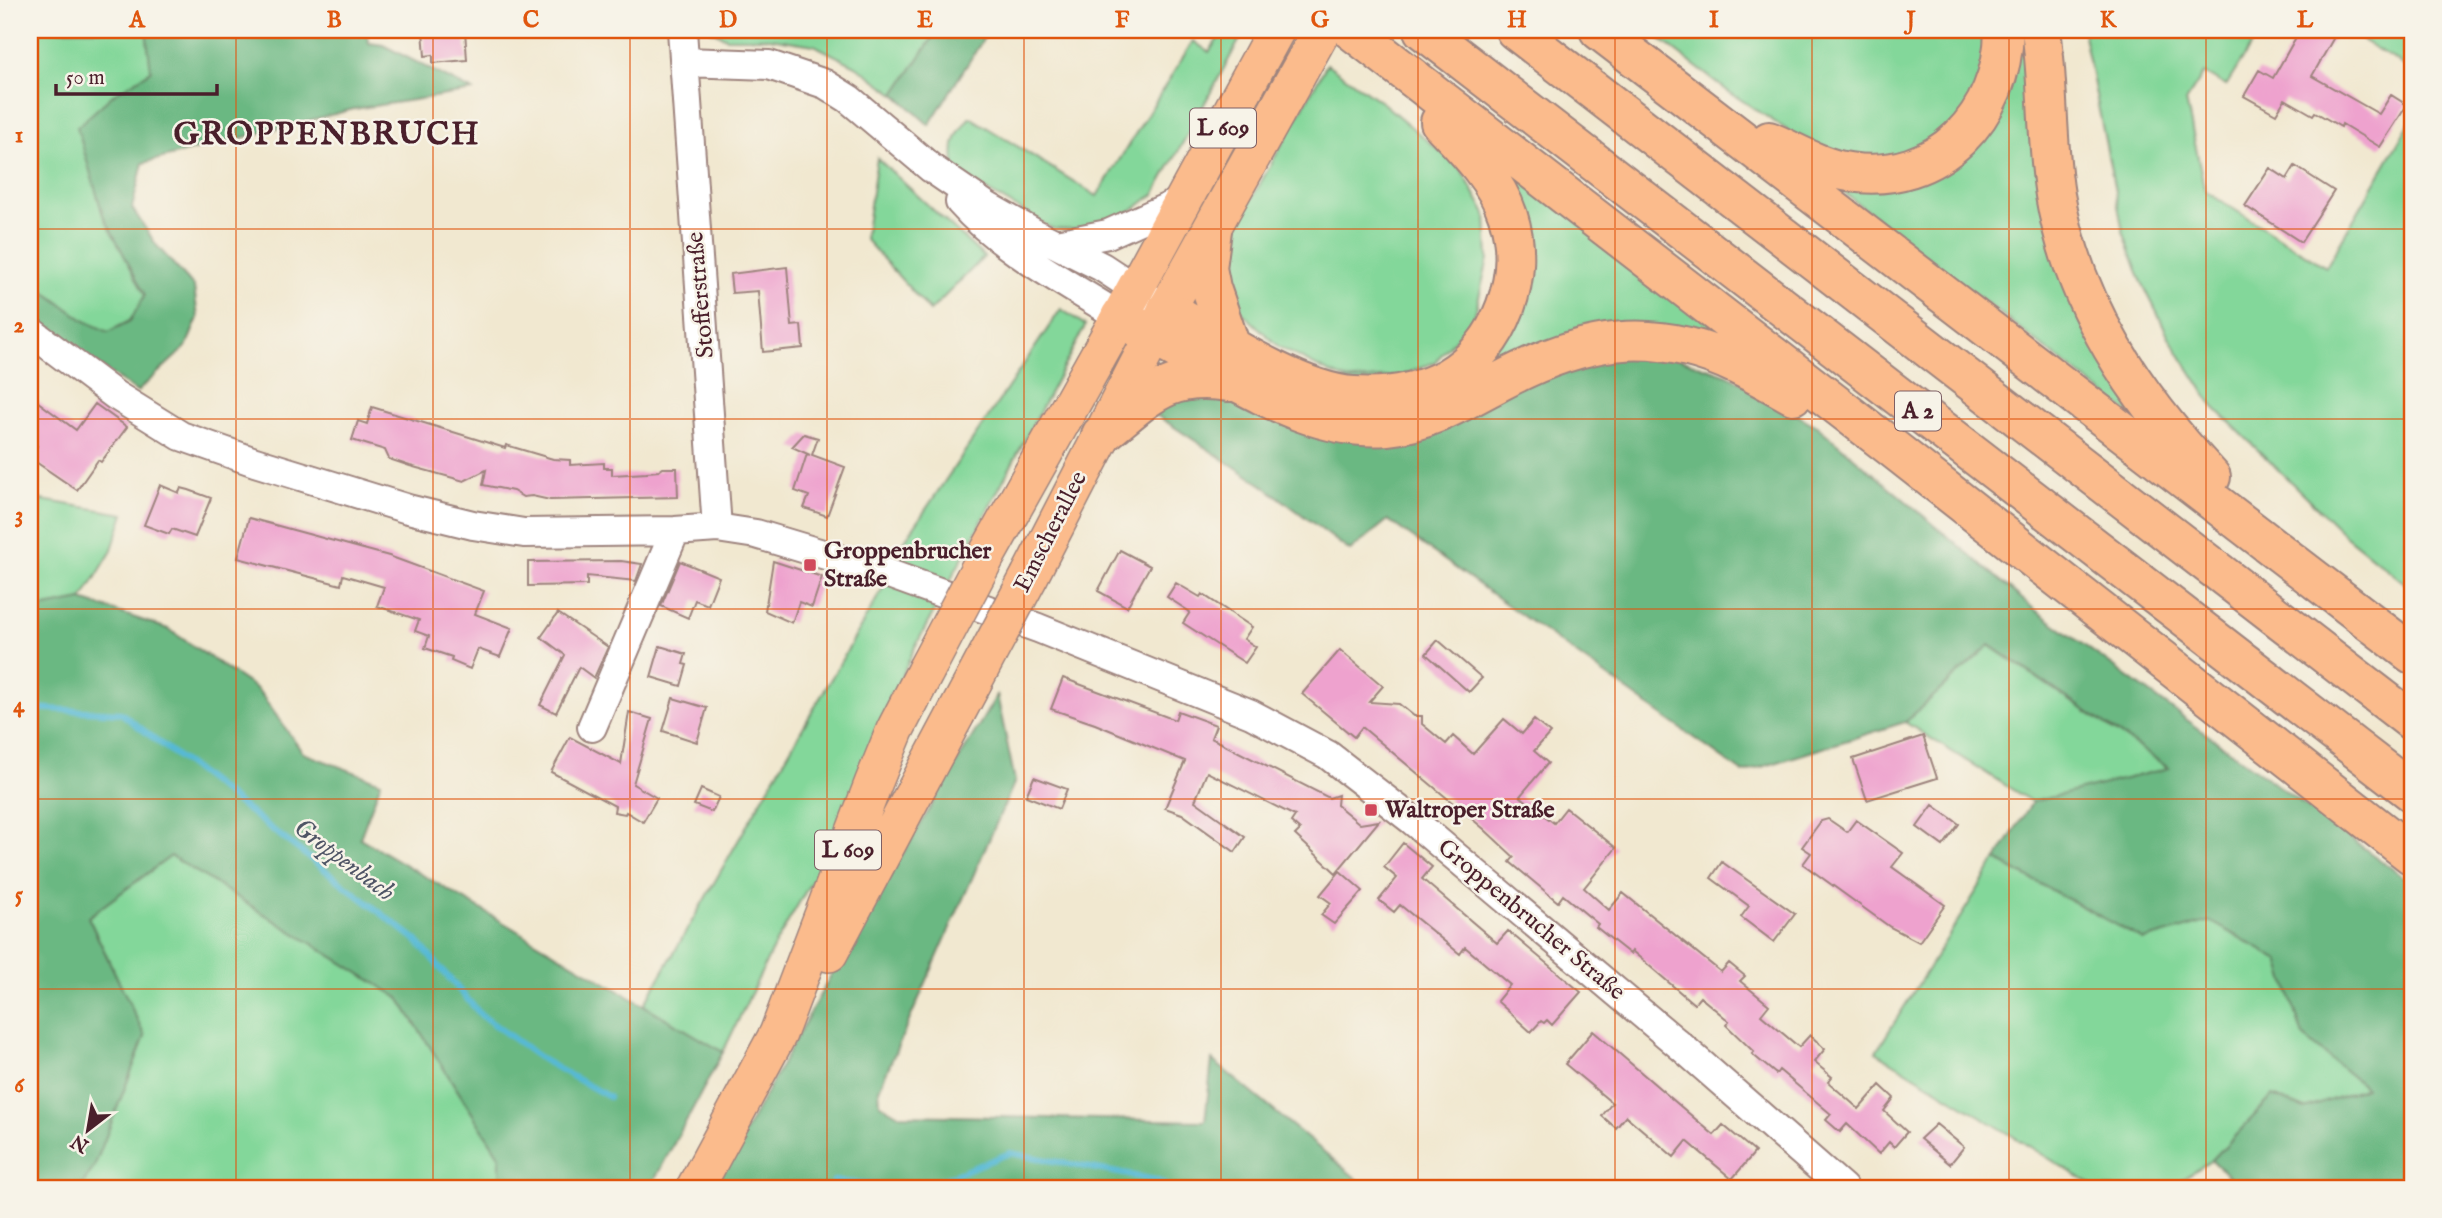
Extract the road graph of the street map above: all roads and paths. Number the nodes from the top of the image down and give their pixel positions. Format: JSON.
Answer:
{"nodes":[{"id":1,"x":682,"y":30,"type":"edge"},
{"id":2,"x":1276,"y":30,"type":"edge"},
{"id":3,"x":1322,"y":30,"type":"edge"},
{"id":4,"x":1351,"y":30,"type":"edge"},
{"id":5,"x":1423,"y":30,"type":"edge"},
{"id":6,"x":1515,"y":30,"type":"edge"},
{"id":7,"x":1599,"y":30,"type":"edge"},
{"id":8,"x":2004,"y":30,"type":"edge"},
{"id":9,"x":2041,"y":30,"type":"edge"},
{"id":10,"x":1382,"y":57,"type":"junction"},
{"id":11,"x":685,"y":62,"type":"junction"},
{"id":12,"x":1709,"y":114,"type":"junction"},
{"id":13,"x":931,"y":168,"type":"junction"},
{"id":14,"x":1184,"y":200,"type":"junction"},
{"id":15,"x":1212,"y":230,"type":"junction"},
{"id":16,"x":1056,"y":244,"type":"junction"},
{"id":17,"x":1144,"y":313,"type":"junction"},
{"id":18,"x":30,"y":331,"type":"edge"},
{"id":19,"x":1235,"y":365,"type":"junction"},
{"id":20,"x":1101,"y":435,"type":"junction"},
{"id":21,"x":1891,"y":447,"type":"junction"},
{"id":22,"x":717,"y":528,"type":"junction"},
{"id":23,"x":676,"y":531,"type":"junction"},
{"id":24,"x":2285,"y":555,"type":"junction"},
{"id":25,"x":2412,"y":654,"type":"edge"},
{"id":26,"x":2412,"y":721,"type":"edge"},
{"id":27,"x":592,"y":727,"type":"dead end"},
{"id":28,"x":2412,"y":792,"type":"edge"},
{"id":29,"x":2412,"y":855,"type":"edge"},
{"id":30,"x":778,"y":1034,"type":"junction"},
{"id":31,"x":695,"y":1188,"type":"edge"},
{"id":32,"x":1843,"y":1188,"type":"edge"}],
"edges":[{"from":1,"to":11,"type":"street","name":"Stofferstraße"},
{"from":2,"to":14,"type":"main road","name":"Emscherallee","number":"L 609"},
{"from":3,"to":15,"type":"main road","name":"Emscherallee","number":"L 609"},
{"from":4,"to":10,"type":"highway"},
{"from":5,"to":28,"type":"highway","number":"A 2"},
{"from":6,"to":26,"type":"highway","number":"A 2"},
{"from":7,"to":12,"type":"highway"},
{"from":8,"to":12,"type":"highway"},
{"from":9,"to":24,"type":"highway"},
{"from":10,"to":19,"type":"highway"},
{"from":10,"to":21,"type":"highway"},
{"from":11,"to":13,"type":"street"},
{"from":11,"to":22,"type":"street","name":"Stofferstraße"},
{"from":12,"to":24,"type":"highway"},
{"from":13,"to":16,"type":"street"},
{"from":13,"to":17,"type":"street"},
{"from":14,"to":16,"type":"street"},
{"from":14,"to":17,"type":"main road","name":"Emscherallee","number":"L 609"},
{"from":15,"to":17,"type":"main road","name":"Emscherallee","number":"L 609"},
{"from":15,"to":19,"type":"highway"},
{"from":16,"to":17,"type":"street"},
{"from":17,"to":19,"type":"highway"},
{"from":17,"to":20,"type":"main road","name":"Emscherallee","number":"L 609"},
{"from":17,"to":30,"type":"main road","name":"Emscherallee","number":"L 609","bridge":true},
{"from":18,"to":23,"type":"street","name":"Groppenbrucher Straße"},
{"from":19,"to":20,"type":"highway"},
{"from":19,"to":21,"type":"highway"},
{"from":20,"to":30,"type":"main road","name":"Emscherallee","number":"L 609","bridge":true},
{"from":21,"to":29,"type":"highway"},
{"from":22,"to":23,"type":"street","name":"Groppenbrucher Straße"},
{"from":22,"to":32,"type":"street","name":"Groppenbrucher Straße"},
{"from":23,"to":27,"type":"street"},
{"from":24,"to":25,"type":"highway"},
{"from":30,"to":31,"type":"main road","name":"Emscherallee","number":"L 609"}]}
